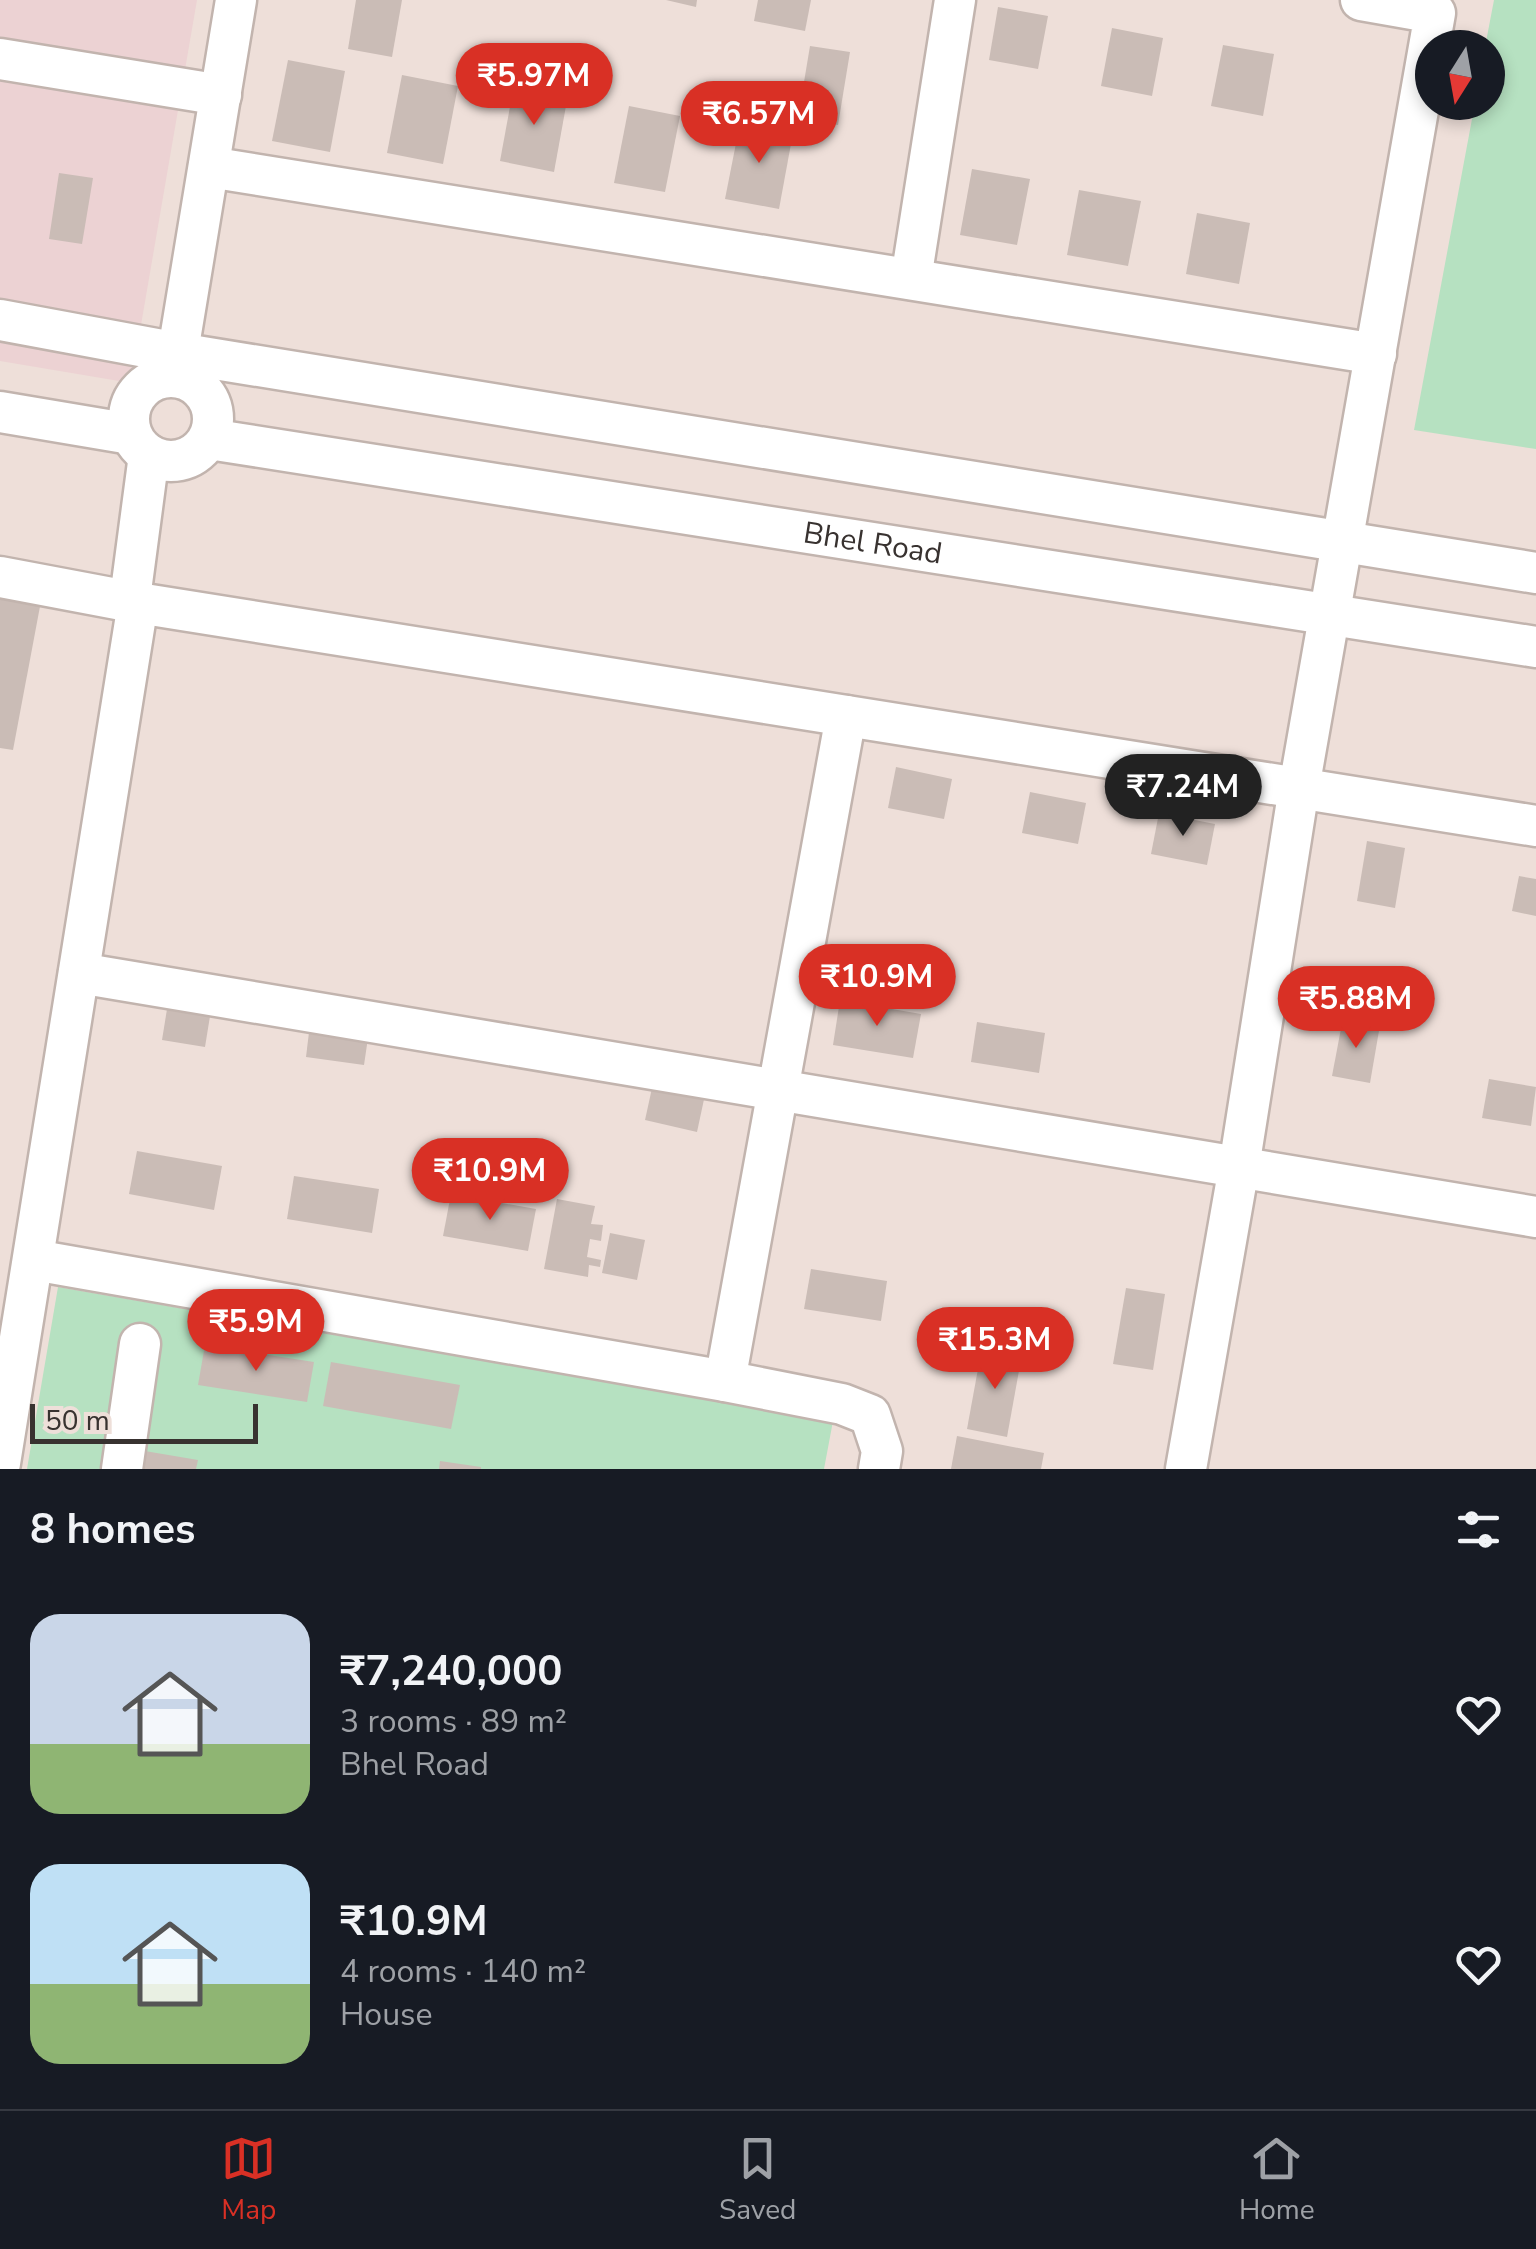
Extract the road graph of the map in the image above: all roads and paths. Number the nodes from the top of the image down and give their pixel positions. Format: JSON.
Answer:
{"nodes":[{"id":1,"x":236,"y":0,"type":"edge"},
{"id":2,"x":955,"y":0,"type":"edge"},
{"id":3,"x":1361,"y":0,"type":"edge"},
{"id":4,"x":0,"y":59,"type":"edge"},
{"id":5,"x":221,"y":95,"type":"junction"},
{"id":6,"x":209,"y":167,"type":"junction"},
{"id":7,"x":911,"y":280,"type":"junction"},
{"id":8,"x":0,"y":320,"type":"edge"},
{"id":9,"x":1376,"y":354,"type":"junction"},
{"id":10,"x":176,"y":365,"type":"junction"},
{"id":11,"x":0,"y":412,"type":"edge"},
{"id":12,"x":208,"y":439,"type":"junction"},
{"id":13,"x":152,"y":450,"type":"junction"},
{"id":14,"x":1343,"y":542,"type":"junction"},
{"id":15,"x":1536,"y":573,"type":"edge"},
{"id":16,"x":0,"y":577,"type":"edge"},
{"id":17,"x":138,"y":603,"type":"junction"},
{"id":18,"x":1331,"y":614,"type":"junction"},
{"id":19,"x":1536,"y":647,"type":"edge"},
{"id":20,"x":846,"y":716,"type":"junction"},
{"id":21,"x":1299,"y":788,"type":"junction"},
{"id":22,"x":1536,"y":826,"type":"edge"},
{"id":23,"x":79,"y":973,"type":"junction"},
{"id":24,"x":778,"y":1090,"type":"junction"},
{"id":25,"x":1239,"y":1168,"type":"junction"},
{"id":26,"x":1536,"y":1217,"type":"edge"},
{"id":27,"x":34,"y":1260,"type":"junction"},
{"id":28,"x":140,"y":1344,"type":"dead end"},
{"id":29,"x":724,"y":1380,"type":"junction"},
{"id":30,"x":0,"y":1463,"type":"edge"},
{"id":31,"x":1194,"y":1468,"type":"edge"},
{"id":32,"x":122,"y":1469,"type":"edge"},
{"id":33,"x":879,"y":1469,"type":"edge"}],
"edges":[{"from":1,"to":5,"type":"street"},
{"from":2,"to":7,"type":"street"},
{"from":3,"to":9,"type":"street"},
{"from":4,"to":5,"type":"street"},
{"from":5,"to":6,"type":"street"},
{"from":6,"to":7,"type":"street"},
{"from":6,"to":10,"type":"street"},
{"from":7,"to":9,"type":"street"},
{"from":8,"to":10,"type":"street"},
{"from":9,"to":14,"type":"street"},
{"from":10,"to":12,"type":"street"},
{"from":10,"to":13,"type":"street"},
{"from":10,"to":14,"type":"street"},
{"from":11,"to":13,"type":"street"},
{"from":12,"to":13,"type":"street"},
{"from":12,"to":18,"type":"street","name":"Bhel Road"},
{"from":13,"to":17,"type":"street"},
{"from":14,"to":15,"type":"street"},
{"from":14,"to":18,"type":"street"},
{"from":16,"to":17,"type":"street"},
{"from":17,"to":20,"type":"street"},
{"from":17,"to":23,"type":"street"},
{"from":18,"to":19,"type":"street","name":"Bhel Road"},
{"from":18,"to":21,"type":"street"},
{"from":20,"to":21,"type":"street"},
{"from":20,"to":24,"type":"street"},
{"from":21,"to":22,"type":"street"},
{"from":21,"to":25,"type":"street"},
{"from":23,"to":24,"type":"street"},
{"from":23,"to":27,"type":"street"},
{"from":24,"to":25,"type":"street"},
{"from":24,"to":29,"type":"street"},
{"from":25,"to":26,"type":"street"},
{"from":25,"to":31,"type":"street"},
{"from":27,"to":29,"type":"street"},
{"from":27,"to":30,"type":"street"},
{"from":28,"to":32,"type":"street"},
{"from":29,"to":33,"type":"street"}]}
